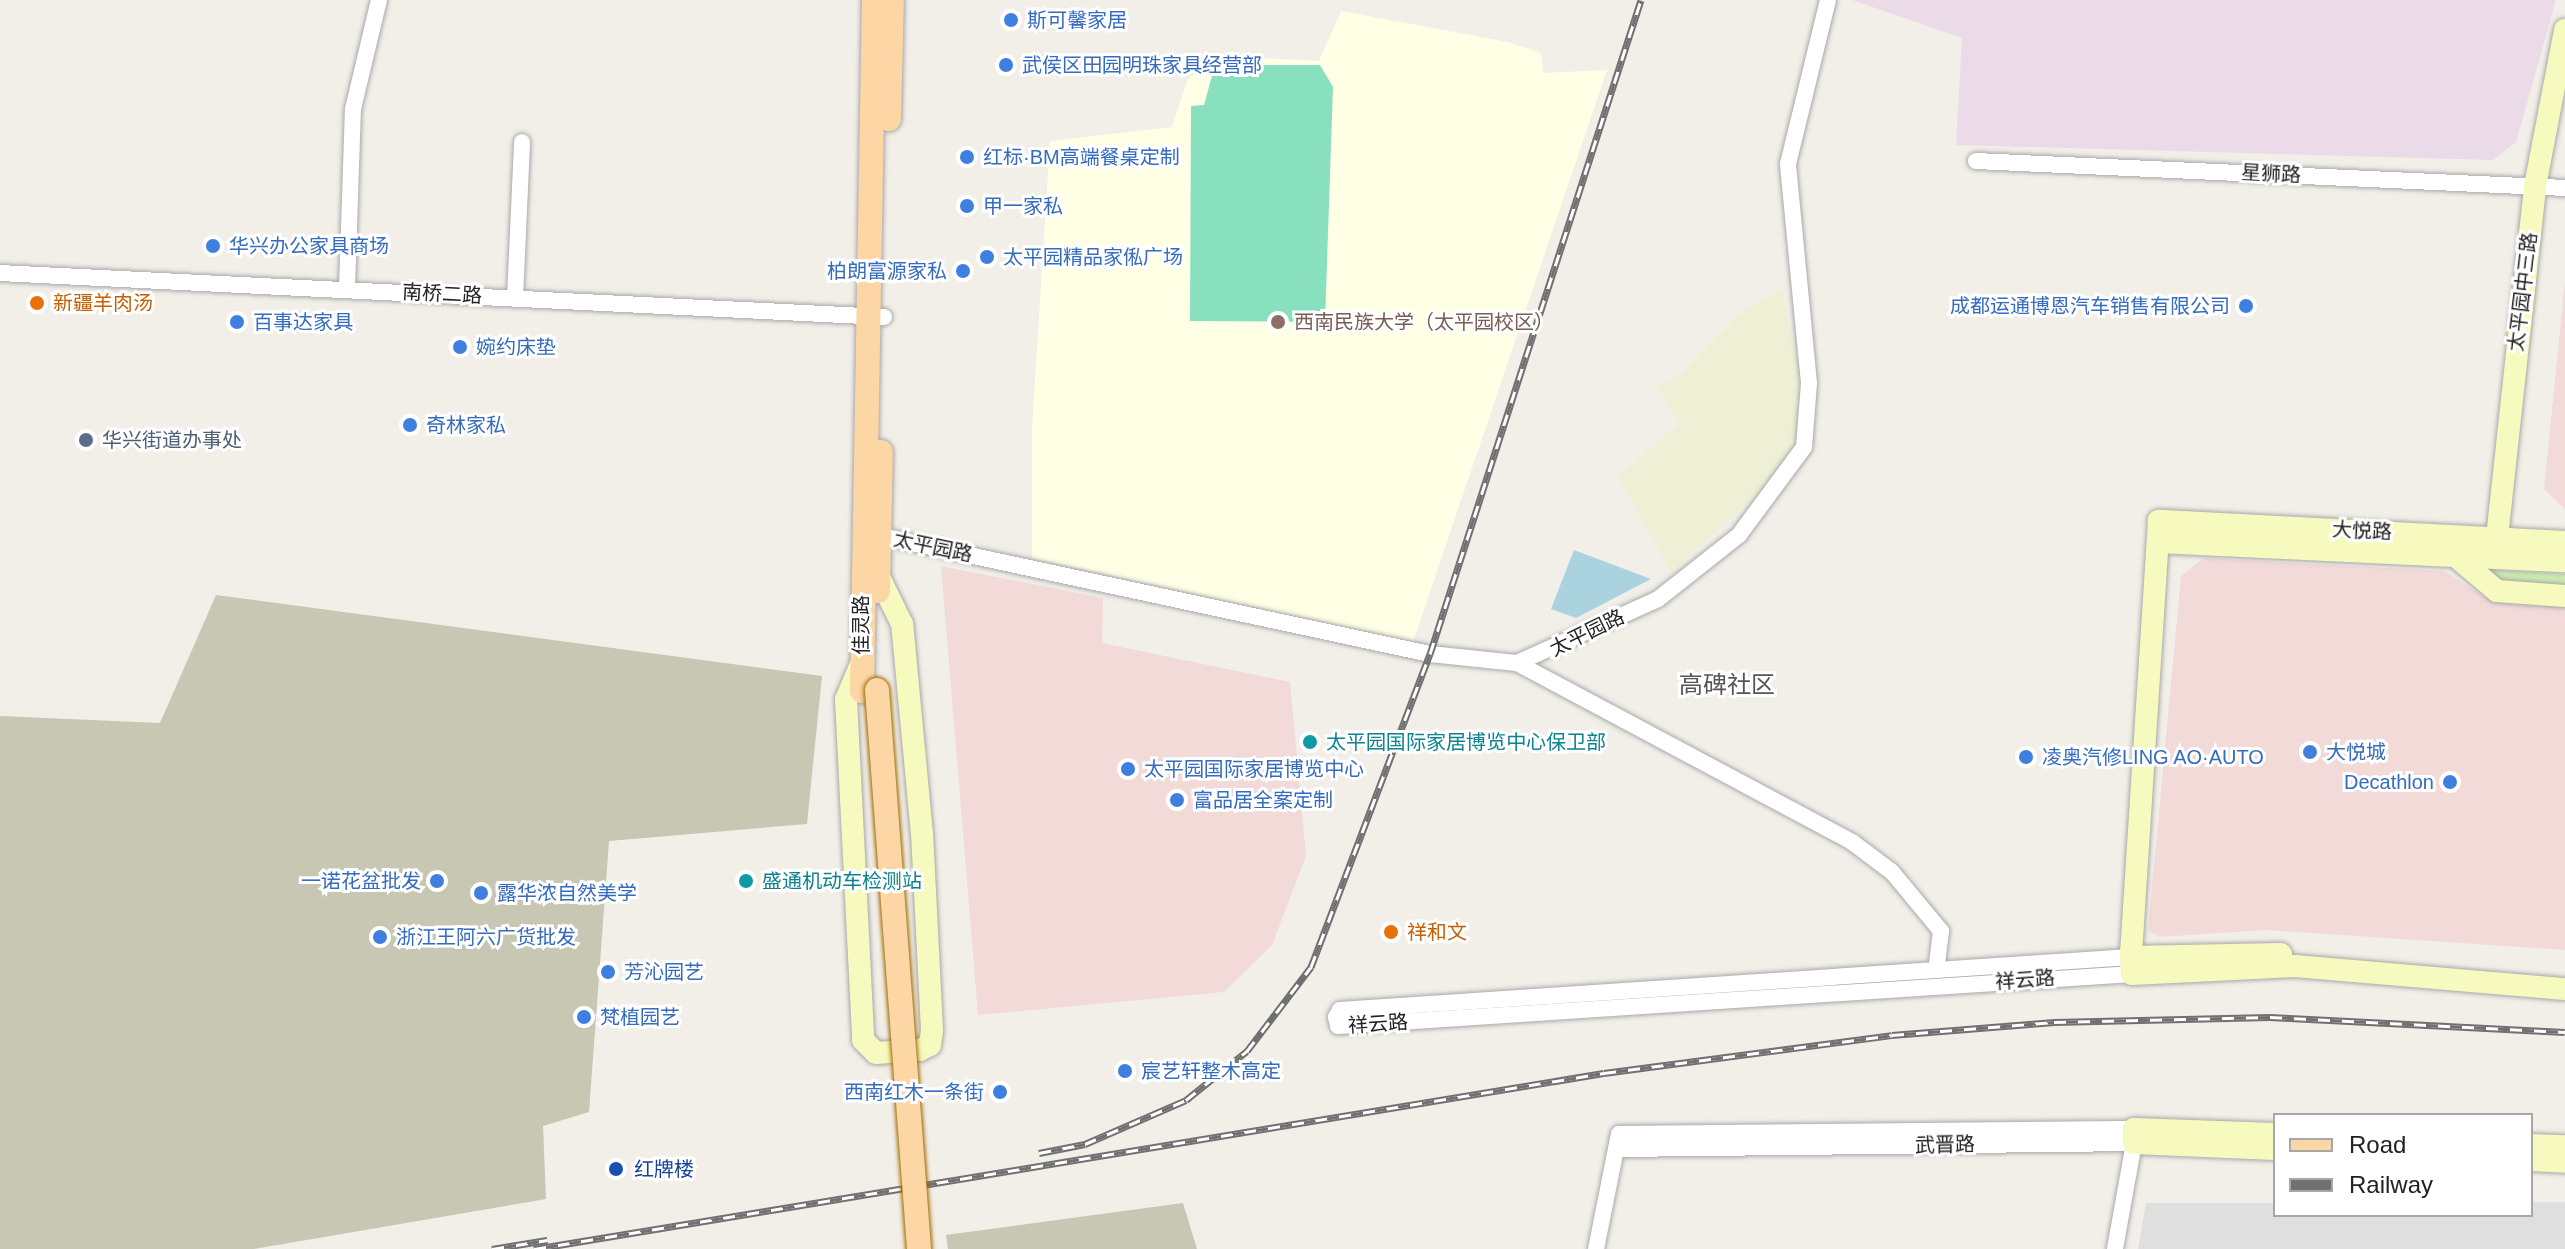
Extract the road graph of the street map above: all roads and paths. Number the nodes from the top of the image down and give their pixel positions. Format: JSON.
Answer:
{"nodes":[{"id":1,"x":379,"y":0,"type":"edge"},
{"id":2,"x":874,"y":0,"type":"edge"},
{"id":3,"x":892,"y":0,"type":"edge"},
{"id":4,"x":1828,"y":0,"type":"edge"},
{"id":5,"x":2565,"y":30,"type":"edge"},
{"id":6,"x":2565,"y":74,"type":"edge"},
{"id":7,"x":522,"y":142,"type":"dead end"},
{"id":8,"x":1976,"y":161,"type":"dead end"},
{"id":9,"x":2549,"y":187,"type":"edge"},
{"id":10,"x":0,"y":273,"type":"edge"},
{"id":11,"x":347,"y":288,"type":"junction"},
{"id":12,"x":515,"y":298,"type":"junction"},
{"id":13,"x":877,"y":316,"type":"junction"},
{"id":14,"x":2159,"y":531,"type":"junction"},
{"id":15,"x":870,"y":533,"type":"junction"},
{"id":16,"x":2565,"y":542,"type":"edge"},
{"id":17,"x":2502,"y":548,"type":"junction"},
{"id":18,"x":2453,"y":554,"type":"junction"},
{"id":19,"x":2565,"y":561,"type":"edge"},
{"id":20,"x":878,"y":575,"type":"junction"},
{"id":21,"x":2565,"y":596,"type":"edge"},
{"id":22,"x":1517,"y":663,"type":"junction"},
{"id":23,"x":861,"y":664,"type":"junction"},
{"id":24,"x":870,"y":690,"type":"junction"},
{"id":25,"x":2132,"y":966,"type":"junction"},
{"id":26,"x":1936,"y":970,"type":"junction"},
{"id":27,"x":2565,"y":975,"type":"edge"},
{"id":28,"x":2565,"y":989,"type":"edge"},
{"id":29,"x":2273,"y":1134,"type":"edge"},
{"id":30,"x":2134,"y":1136,"type":"junction"},
{"id":31,"x":2533,"y":1145,"type":"edge"},
{"id":32,"x":2565,"y":1146,"type":"edge"},
{"id":33,"x":2273,"y":1149,"type":"edge"},
{"id":34,"x":2533,"y":1160,"type":"edge"},
{"id":35,"x":2565,"y":1162,"type":"edge"},
{"id":36,"x":904,"y":1249,"type":"edge"},
{"id":37,"x":919,"y":1249,"type":"edge"},
{"id":38,"x":1596,"y":1249,"type":"edge"},
{"id":39,"x":2115,"y":1249,"type":"edge"}],
"edges":[{"from":1,"to":11,"type":"street"},
{"from":2,"to":13,"type":"main road","name":"佳灵路"},
{"from":3,"to":13,"type":"main road","name":"佳灵路"},
{"from":4,"to":22,"type":"street","name":"太平园路"},
{"from":5,"to":9,"type":"street","name":"太平园中三路"},
{"from":6,"to":9,"type":"street","name":"太平园中三路"},
{"from":7,"to":12,"type":"street"},
{"from":8,"to":9,"type":"street","name":"星狮路"},
{"from":9,"to":17,"type":"street","name":"太平园中三路"},
{"from":10,"to":11,"type":"street","name":"南桥二路"},
{"from":11,"to":12,"type":"street","name":"南桥二路"},
{"from":12,"to":13,"type":"street","name":"南桥二路"},
{"from":13,"to":15,"type":"main road","name":"佳灵路"},
{"from":14,"to":17,"type":"street","name":"大悦路"},
{"from":14,"to":18,"type":"street"},
{"from":14,"to":25,"type":"street"},
{"from":15,"to":20,"type":"main road","name":"佳灵路"},
{"from":15,"to":22,"type":"street","name":"太平园路"},
{"from":15,"to":23,"type":"main road","name":"佳灵路"},
{"from":16,"to":17,"type":"street","name":"大悦路"},
{"from":17,"to":18,"type":"street"},
{"from":17,"to":19,"type":"street"},
{"from":18,"to":21,"type":"street"},
{"from":20,"to":23,"type":"street"},
{"from":20,"to":24,"type":"main road","name":"佳灵路"},
{"from":22,"to":26,"type":"street"},
{"from":23,"to":24,"type":"main road","name":"佳灵路"},
{"from":24,"to":36,"type":"main road","name":"佳灵路"},
{"from":24,"to":37,"type":"main road","name":"佳灵路","bridge":true},
{"from":25,"to":26,"type":"street","name":"祥云路"},
{"from":25,"to":26,"type":"street","name":"祥云路"},
{"from":25,"to":27,"type":"street","name":"祥云路"},
{"from":25,"to":28,"type":"street","name":"祥云路"},
{"from":29,"to":30,"type":"street","name":"武晋路"},
{"from":30,"to":33,"type":"street","name":"武晋路"},
{"from":30,"to":38,"type":"street","name":"武晋路"},
{"from":30,"to":39,"type":"street"},
{"from":31,"to":32,"type":"street"},
{"from":34,"to":35,"type":"street"}]}
